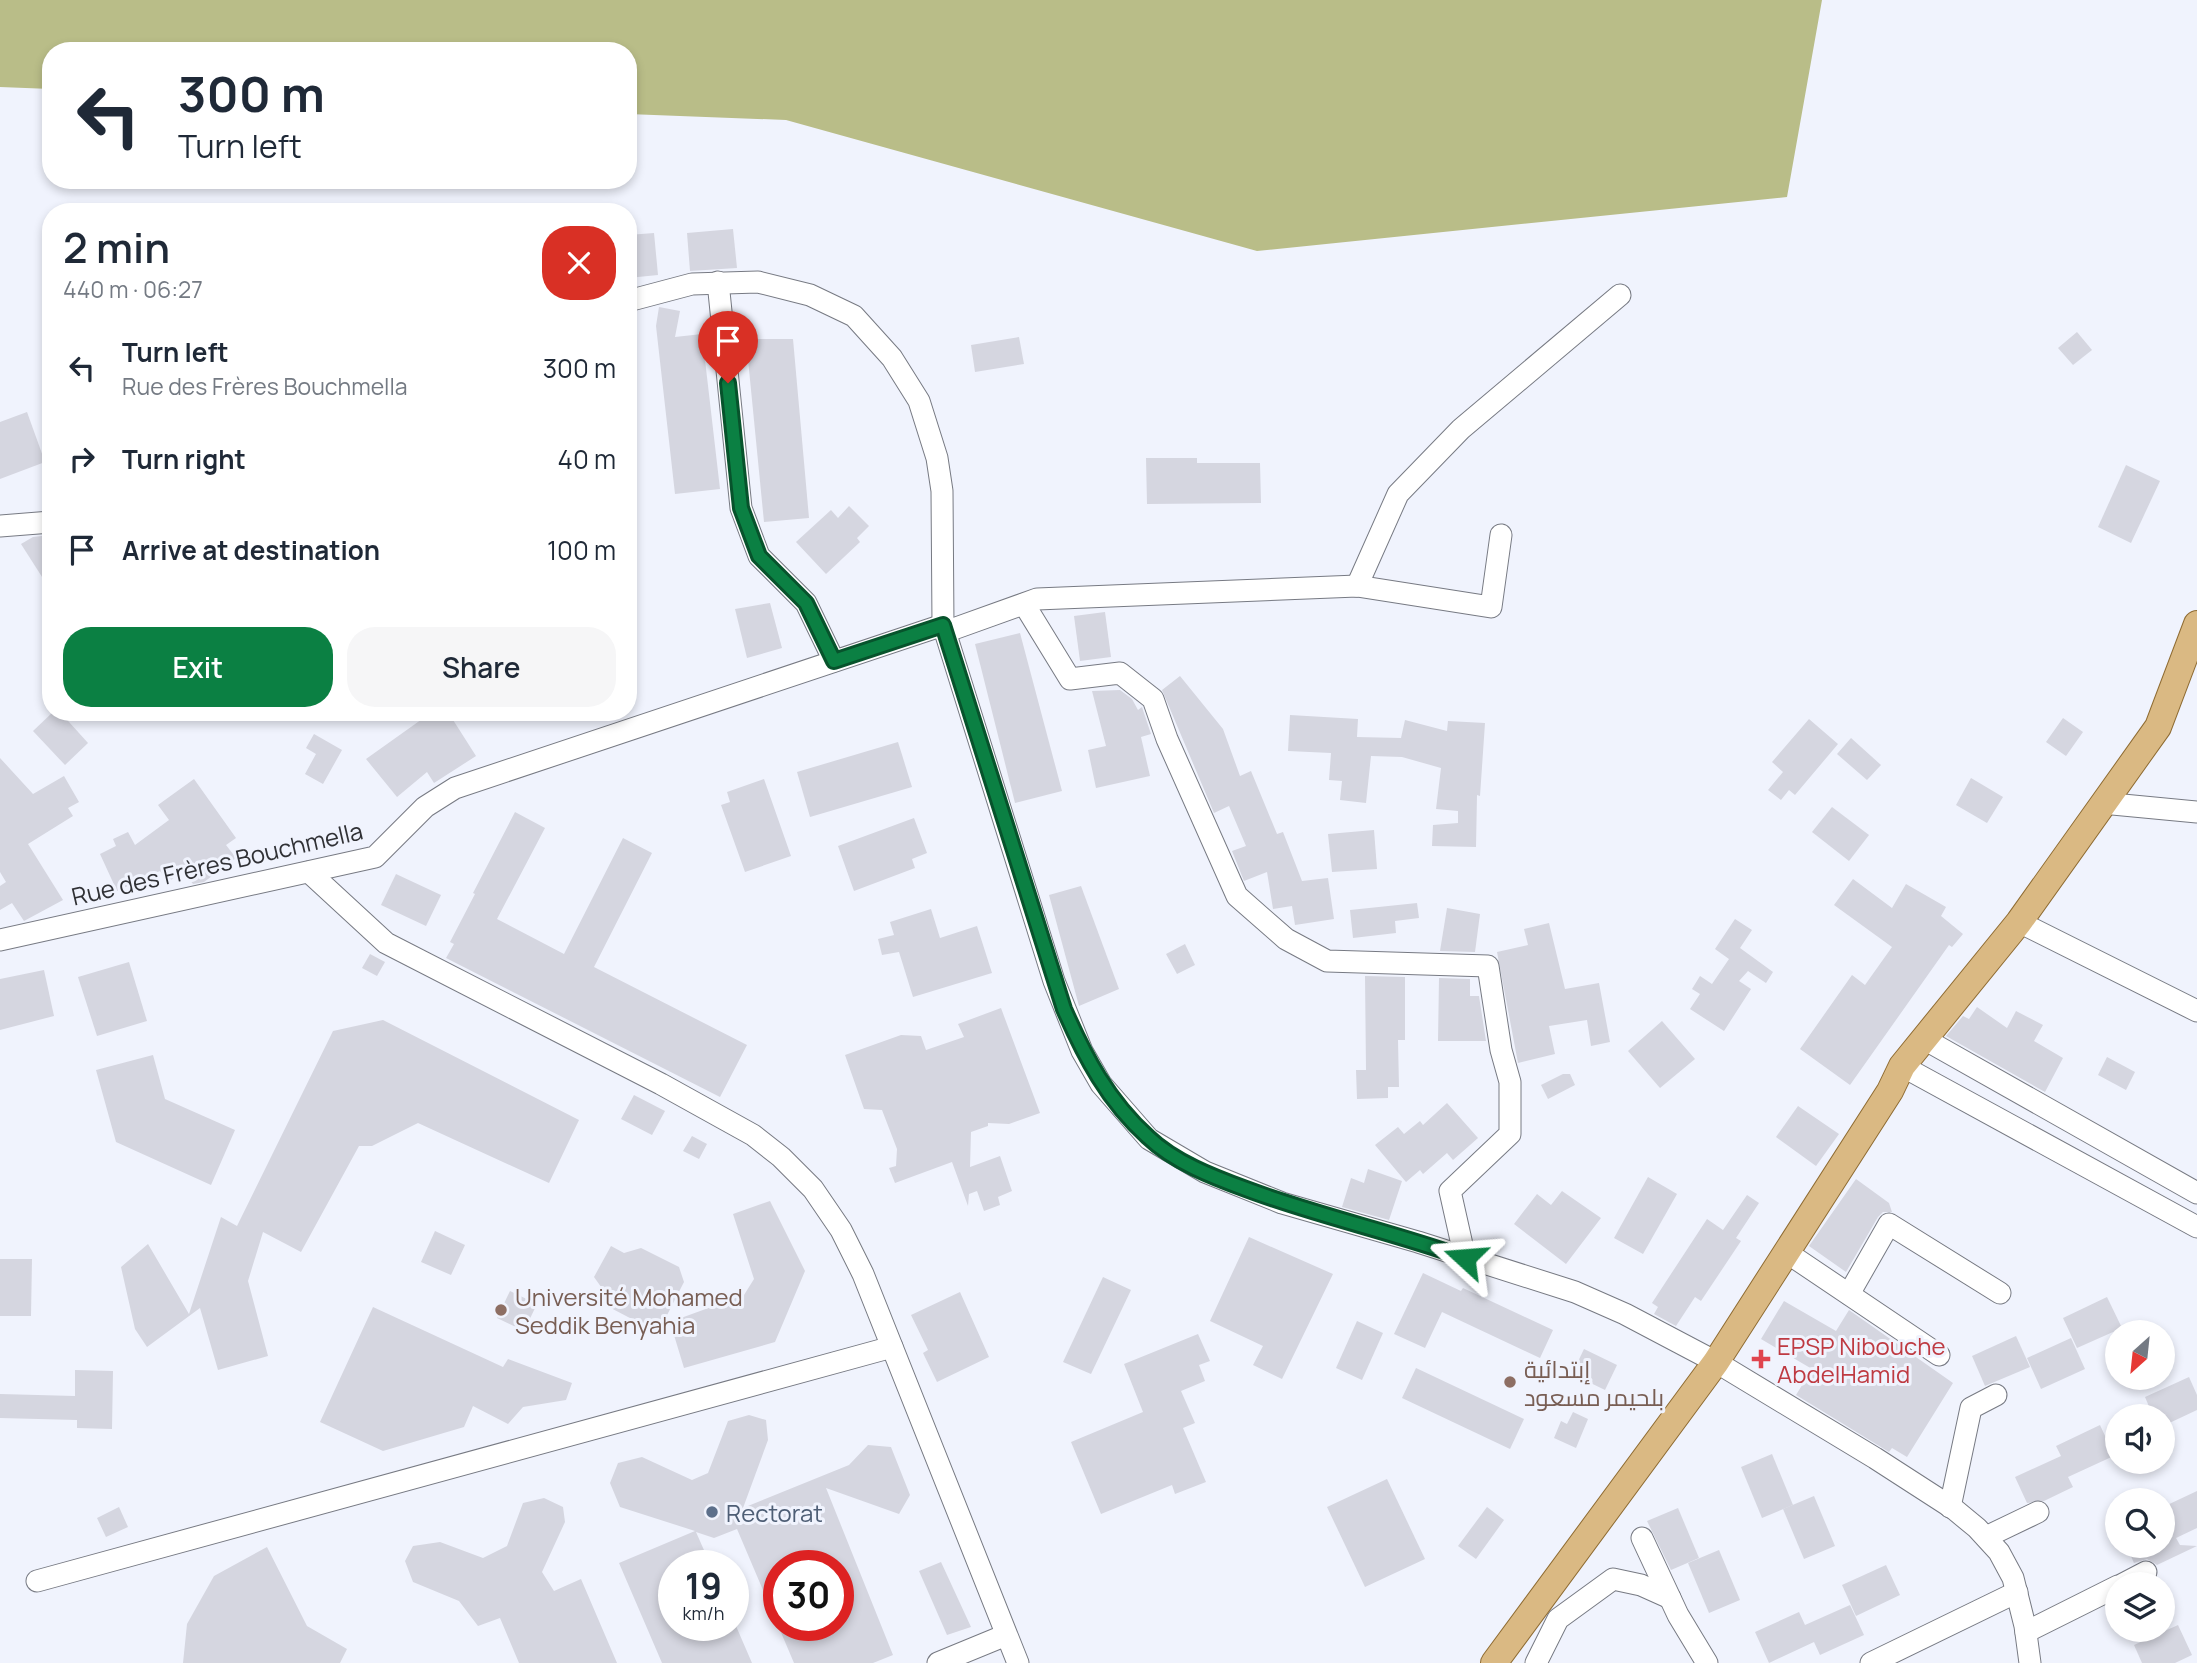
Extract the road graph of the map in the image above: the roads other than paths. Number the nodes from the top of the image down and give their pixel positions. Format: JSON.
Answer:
{"nodes":[{"id":1,"x":718,"y":282,"type":"junction"},
{"id":2,"x":1620,"y":295,"type":"dead end"},
{"id":3,"x":637,"y":299,"type":"edge"},
{"id":4,"x":42,"y":523,"type":"edge"},
{"id":5,"x":0,"y":526,"type":"edge"},
{"id":6,"x":1501,"y":535,"type":"dead end"},
{"id":7,"x":1357,"y":586,"type":"junction"},
{"id":8,"x":1024,"y":604,"type":"junction"},
{"id":9,"x":2197,"y":624,"type":"edge"},
{"id":10,"x":944,"y":629,"type":"junction"},
{"id":11,"x":834,"y":661,"type":"junction"},
{"id":12,"x":2102,"y":803,"type":"junction"},
{"id":13,"x":2197,"y":812,"type":"edge"},
{"id":14,"x":309,"y":872,"type":"junction"},
{"id":15,"x":2018,"y":922,"type":"junction"},
{"id":16,"x":0,"y":940,"type":"edge"},
{"id":17,"x":2197,"y":1012,"type":"edge"},
{"id":18,"x":1926,"y":1040,"type":"junction"},
{"id":19,"x":1902,"y":1066,"type":"junction"},
{"id":20,"x":2197,"y":1193,"type":"edge"},
{"id":21,"x":2197,"y":1226,"type":"edge"},
{"id":22,"x":1787,"y":1252,"type":"junction"},
{"id":23,"x":1465,"y":1258,"type":"junction"},
{"id":24,"x":2000,"y":1293,"type":"dead end"},
{"id":25,"x":1849,"y":1294,"type":"junction"},
{"id":26,"x":892,"y":1347,"type":"junction"},
{"id":27,"x":1940,"y":1355,"type":"dead end"},
{"id":28,"x":1716,"y":1362,"type":"junction"},
{"id":29,"x":1996,"y":1395,"type":"dead end"},
{"id":30,"x":1950,"y":1507,"type":"junction"},
{"id":31,"x":2038,"y":1512,"type":"dead end"},
{"id":32,"x":1986,"y":1536,"type":"junction"},
{"id":33,"x":1642,"y":1538,"type":"dead end"},
{"id":34,"x":37,"y":1581,"type":"dead end"},
{"id":35,"x":2017,"y":1592,"type":"junction"},
{"id":36,"x":2105,"y":1593,"type":"edge"},
{"id":37,"x":1670,"y":1598,"type":"junction"},
{"id":38,"x":2026,"y":1632,"type":"junction"},
{"id":39,"x":1006,"y":1635,"type":"junction"},
{"id":40,"x":938,"y":1663,"type":"edge"},
{"id":41,"x":1018,"y":1663,"type":"edge"},
{"id":42,"x":1494,"y":1663,"type":"edge"},
{"id":43,"x":1536,"y":1663,"type":"edge"},
{"id":44,"x":1707,"y":1663,"type":"edge"},
{"id":45,"x":1871,"y":1663,"type":"edge"},
{"id":46,"x":2030,"y":1663,"type":"edge"}],
"edges":[{"from":1,"to":3,"type":"street"},
{"from":1,"to":10,"type":"street"},
{"from":1,"to":11,"type":"street"},
{"from":2,"to":7,"type":"street"},
{"from":4,"to":5,"type":"street"},
{"from":6,"to":7,"type":"street","name":"Rue des Frères Bouchmella"},
{"from":7,"to":8,"type":"street","name":"Rue des Frères Bouchmella"},
{"from":8,"to":10,"type":"street","name":"Rue des Frères Bouchmella"},
{"from":8,"to":23,"type":"street"},
{"from":9,"to":12,"type":"main road"},
{"from":10,"to":11,"type":"street","name":"Rue des Frères Bouchmella"},
{"from":10,"to":23,"type":"street"},
{"from":11,"to":14,"type":"street","name":"Rue des Frères Bouchmella"},
{"from":12,"to":13,"type":"street"},
{"from":12,"to":15,"type":"main road"},
{"from":14,"to":16,"type":"street","name":"Rue des Frères Bouchmella"},
{"from":14,"to":26,"type":"street"},
{"from":15,"to":17,"type":"street"},
{"from":15,"to":18,"type":"main road"},
{"from":18,"to":19,"type":"main road"},
{"from":18,"to":20,"type":"street"},
{"from":19,"to":21,"type":"street"},
{"from":19,"to":22,"type":"main road"},
{"from":22,"to":25,"type":"street"},
{"from":22,"to":28,"type":"main road"},
{"from":23,"to":28,"type":"street"},
{"from":24,"to":25,"type":"street"},
{"from":25,"to":27,"type":"street"},
{"from":26,"to":34,"type":"street"},
{"from":26,"to":39,"type":"street"},
{"from":28,"to":30,"type":"street"},
{"from":28,"to":42,"type":"main road"},
{"from":29,"to":30,"type":"street"},
{"from":30,"to":32,"type":"street"},
{"from":31,"to":32,"type":"street"},
{"from":32,"to":35,"type":"street"},
{"from":33,"to":37,"type":"street"},
{"from":35,"to":38,"type":"street"},
{"from":35,"to":45,"type":"street"},
{"from":36,"to":38,"type":"street"},
{"from":37,"to":43,"type":"street"},
{"from":37,"to":44,"type":"street"},
{"from":38,"to":46,"type":"street"},
{"from":39,"to":40,"type":"street"},
{"from":39,"to":41,"type":"street"}]}
